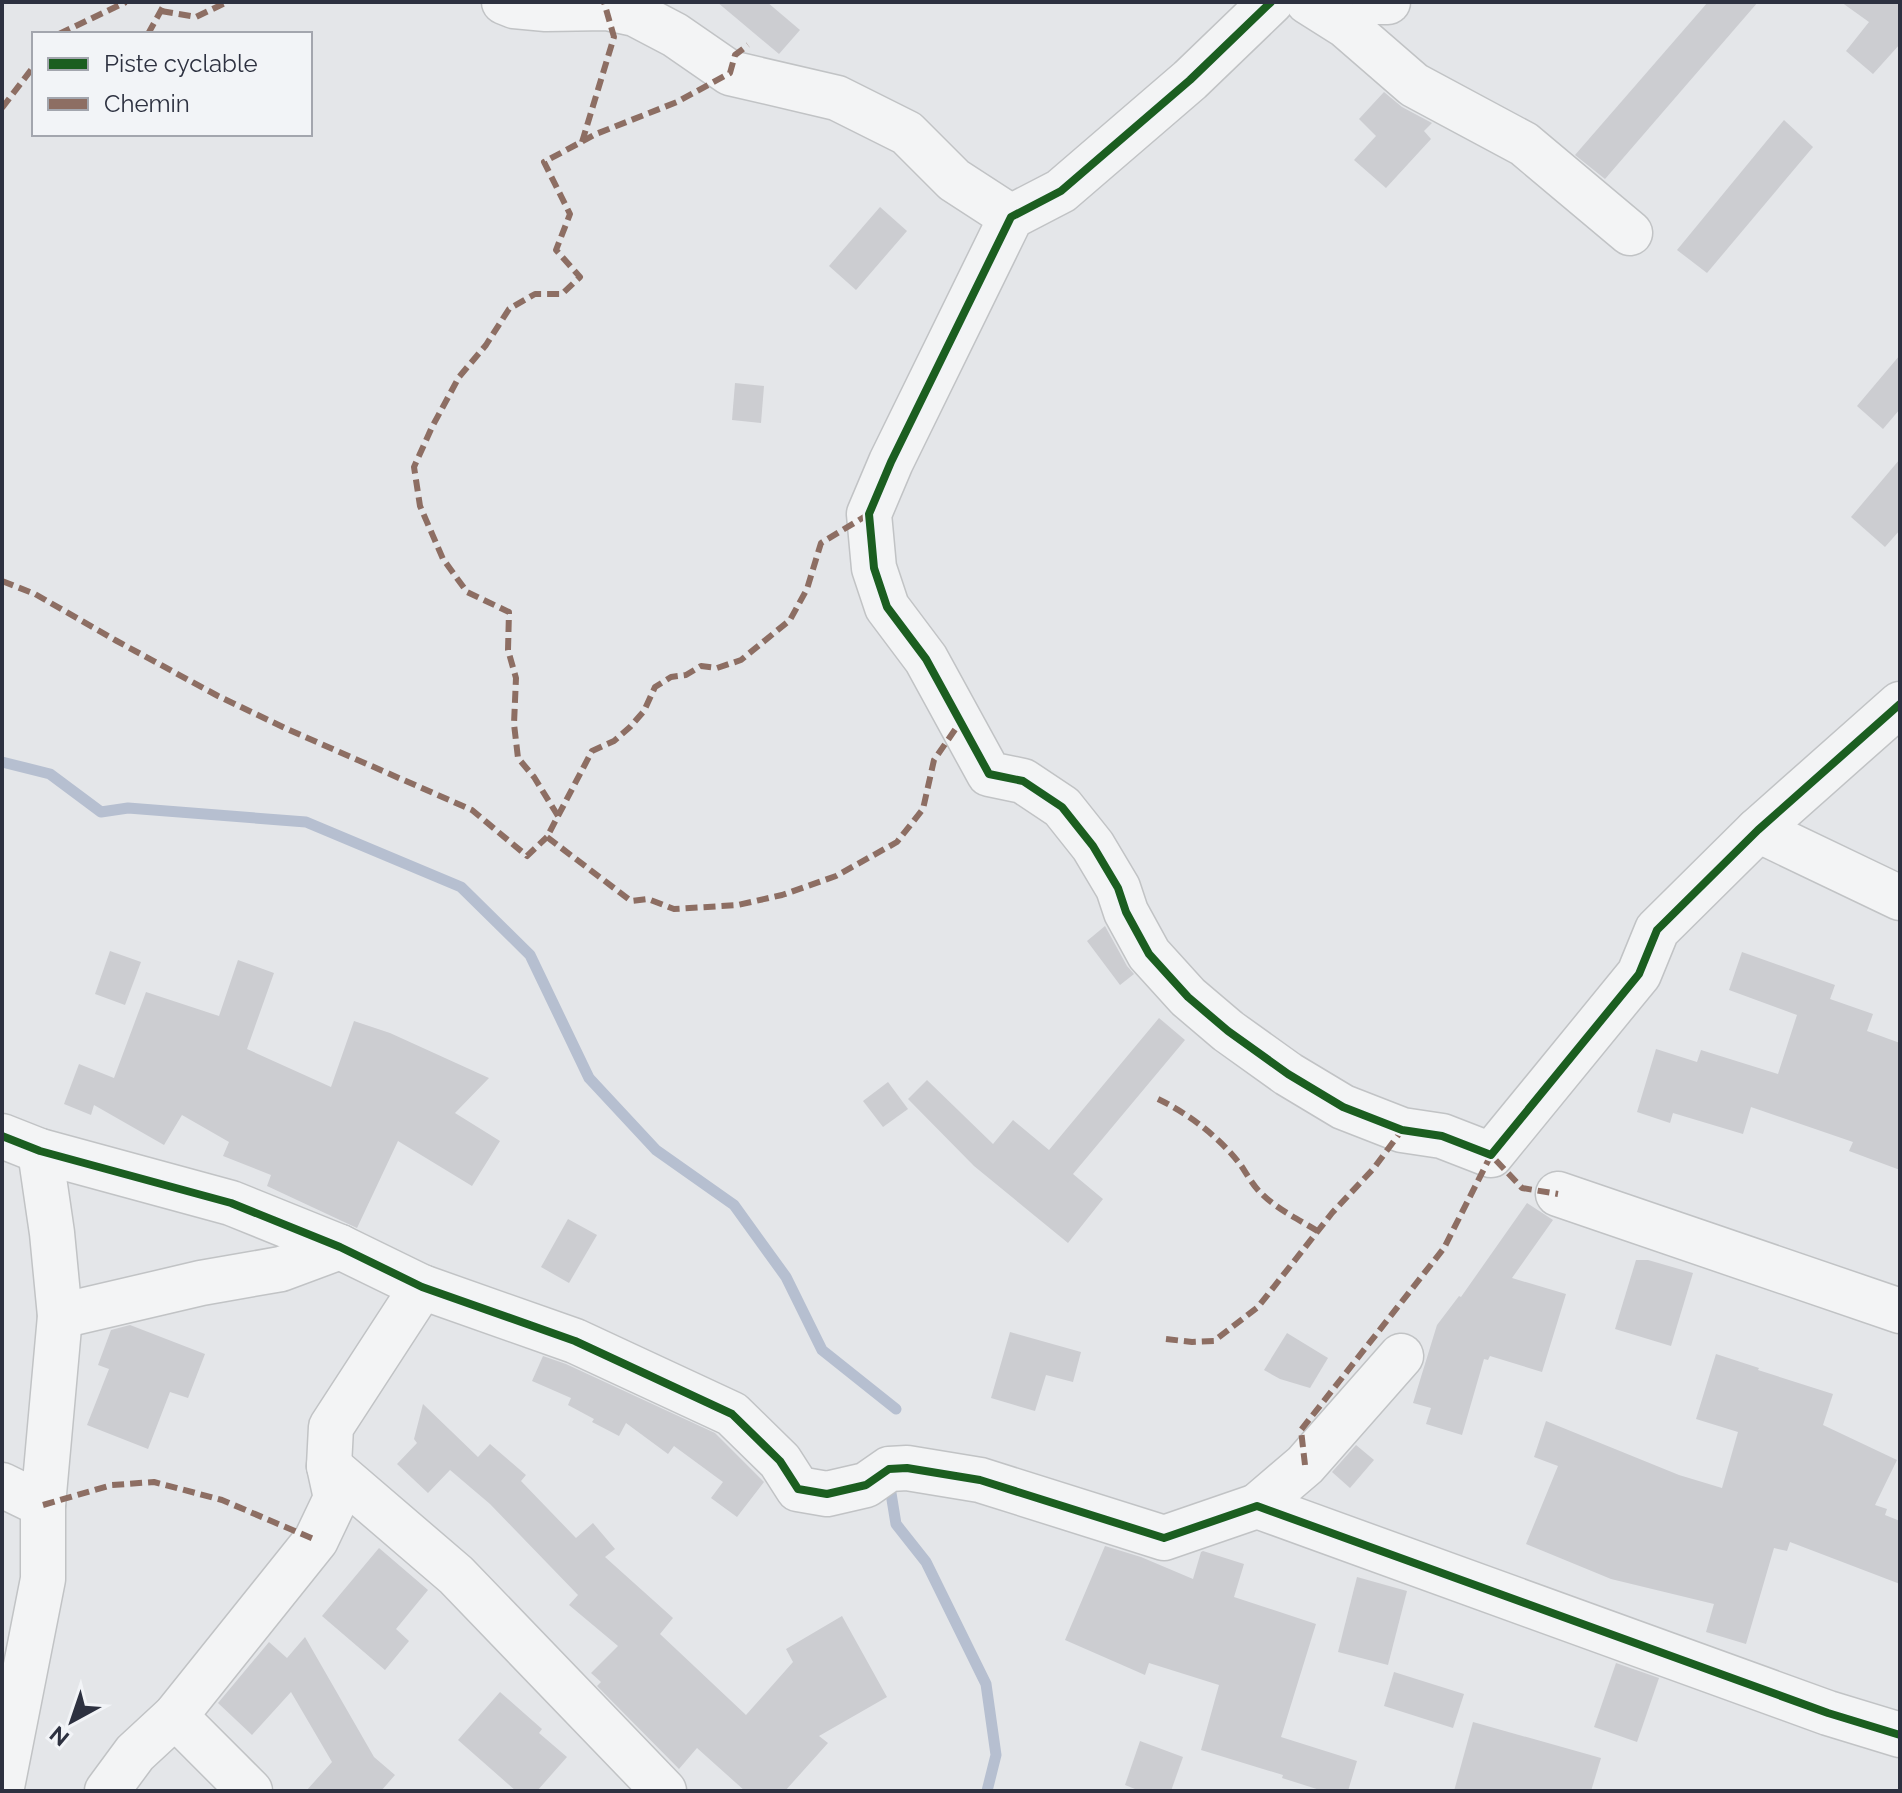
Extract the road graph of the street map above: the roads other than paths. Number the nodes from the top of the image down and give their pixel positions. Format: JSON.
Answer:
{"nodes":[{"id":1,"x":504,"y":2,"type":"edge"},
{"id":2,"x":1271,"y":2,"type":"edge"},
{"id":3,"x":1308,"y":2,"type":"edge"},
{"id":4,"x":1374,"y":2,"type":"edge"},
{"id":5,"x":1388,"y":2,"type":"edge"},
{"id":6,"x":1011,"y":217,"type":"junction"},
{"id":7,"x":1630,"y":233,"type":"dead end"},
{"id":8,"x":1900,"y":704,"type":"edge"},
{"id":9,"x":1758,"y":830,"type":"junction"},
{"id":10,"x":1900,"y":898,"type":"edge"},
{"id":11,"x":21,"y":1144,"type":"edge"},
{"id":12,"x":1558,"y":1194,"type":"dead end"},
{"id":13,"x":340,"y":1247,"type":"junction"},
{"id":14,"x":422,"y":1287,"type":"junction"},
{"id":15,"x":1900,"y":1311,"type":"edge"},
{"id":16,"x":60,"y":1316,"type":"junction"},
{"id":17,"x":1401,"y":1356,"type":"dead end"},
{"id":18,"x":329,"y":1466,"type":"junction"},
{"id":19,"x":2,"y":1485,"type":"edge"},
{"id":20,"x":43,"y":1505,"type":"junction"},
{"id":21,"x":1257,"y":1506,"type":"junction"},
{"id":22,"x":175,"y":1716,"type":"junction"},
{"id":23,"x":1900,"y":1735,"type":"edge"},
{"id":24,"x":2,"y":1787,"type":"edge"},
{"id":25,"x":107,"y":1791,"type":"edge"},
{"id":26,"x":250,"y":1791,"type":"edge"},
{"id":27,"x":664,"y":1791,"type":"edge"}],
"edges":[{"from":1,"to":6,"type":"street"},
{"from":2,"to":6,"type":"street"},
{"from":3,"to":7,"type":"street"},
{"from":4,"to":5,"type":"street"},
{"from":6,"to":9,"type":"street"},
{"from":8,"to":9,"type":"street"},
{"from":9,"to":10,"type":"street"},
{"from":11,"to":13,"type":"street"},
{"from":11,"to":16,"type":"street"},
{"from":12,"to":15,"type":"street"},
{"from":13,"to":14,"type":"street"},
{"from":13,"to":16,"type":"street"},
{"from":14,"to":18,"type":"street"},
{"from":14,"to":21,"type":"street"},
{"from":16,"to":20,"type":"street"},
{"from":17,"to":21,"type":"street"},
{"from":18,"to":22,"type":"street"},
{"from":18,"to":27,"type":"street"},
{"from":19,"to":20,"type":"street"},
{"from":20,"to":24,"type":"street"},
{"from":21,"to":23,"type":"street"},
{"from":22,"to":25,"type":"street"},
{"from":22,"to":26,"type":"street"}]}
